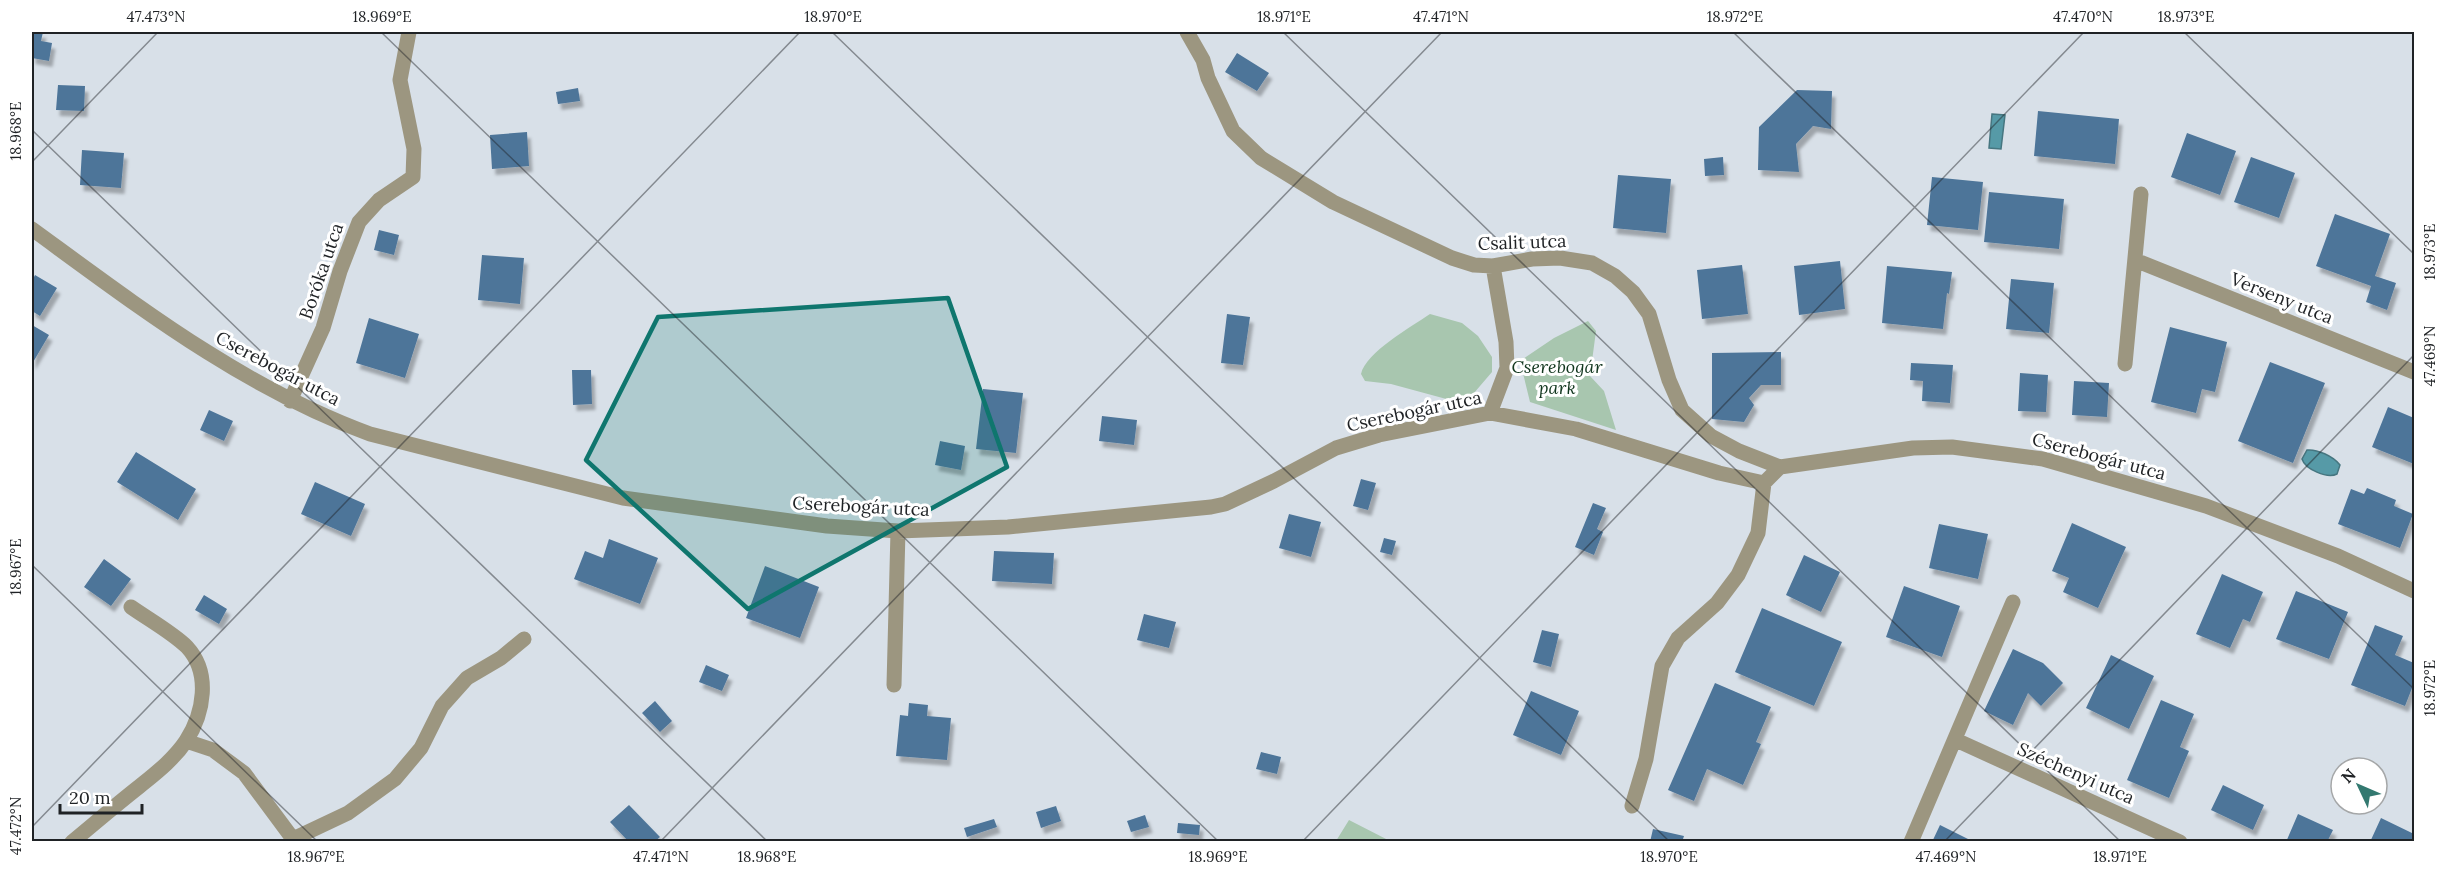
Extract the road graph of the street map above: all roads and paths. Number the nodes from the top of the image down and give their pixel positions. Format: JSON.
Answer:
{"nodes":[{"id":1,"x":409,"y":32,"type":"edge"},
{"id":2,"x":1186,"y":32,"type":"edge"},
{"id":3,"x":2142,"y":194,"type":"dead end"},
{"id":4,"x":32,"y":229,"type":"edge"},
{"id":5,"x":2135,"y":260,"type":"junction"},
{"id":6,"x":1493,"y":266,"type":"junction"},
{"id":7,"x":2125,"y":364,"type":"dead end"},
{"id":8,"x":2415,"y":372,"type":"edge"},
{"id":9,"x":290,"y":401,"type":"junction"},
{"id":10,"x":1490,"y":414,"type":"junction"},
{"id":11,"x":1780,"y":467,"type":"junction"},
{"id":12,"x":1764,"y":483,"type":"junction"},
{"id":13,"x":898,"y":531,"type":"junction"},
{"id":14,"x":2415,"y":591,"type":"edge"},
{"id":15,"x":2013,"y":602,"type":"dead end"},
{"id":16,"x":131,"y":608,"type":"dead end"},
{"id":17,"x":524,"y":639,"type":"dead end"},
{"id":18,"x":894,"y":685,"type":"dead end"},
{"id":19,"x":1956,"y":740,"type":"junction"},
{"id":20,"x":186,"y":741,"type":"junction"},
{"id":21,"x":1632,"y":806,"type":"dead end"},
{"id":22,"x":72,"y":842,"type":"edge"},
{"id":23,"x":1911,"y":842,"type":"edge"},
{"id":24,"x":2180,"y":842,"type":"edge"}],
"edges":[{"from":1,"to":9,"type":"street","name":"Boróka utca"},
{"from":2,"to":6,"type":"street","name":"Csalit utca"},
{"from":3,"to":5,"type":"street"},
{"from":4,"to":9,"type":"street","name":"Cserebogár utca"},
{"from":5,"to":7,"type":"street"},
{"from":5,"to":8,"type":"street","name":"Verseny utca"},
{"from":6,"to":10,"type":"street"},
{"from":6,"to":11,"type":"street","name":"Csalit utca"},
{"from":9,"to":13,"type":"street","name":"Cserebogár utca"},
{"from":10,"to":12,"type":"street","name":"Cserebogár utca"},
{"from":10,"to":13,"type":"street","name":"Cserebogár utca"},
{"from":11,"to":12,"type":"street"},
{"from":11,"to":14,"type":"street","name":"Cserebogár utca"},
{"from":12,"to":21,"type":"street"},
{"from":13,"to":18,"type":"street"},
{"from":15,"to":19,"type":"street"},
{"from":16,"to":20,"type":"street"},
{"from":17,"to":20,"type":"street"},
{"from":19,"to":23,"type":"street"},
{"from":19,"to":24,"type":"street","name":"Széchenyi utca"},
{"from":20,"to":22,"type":"street"}]}
